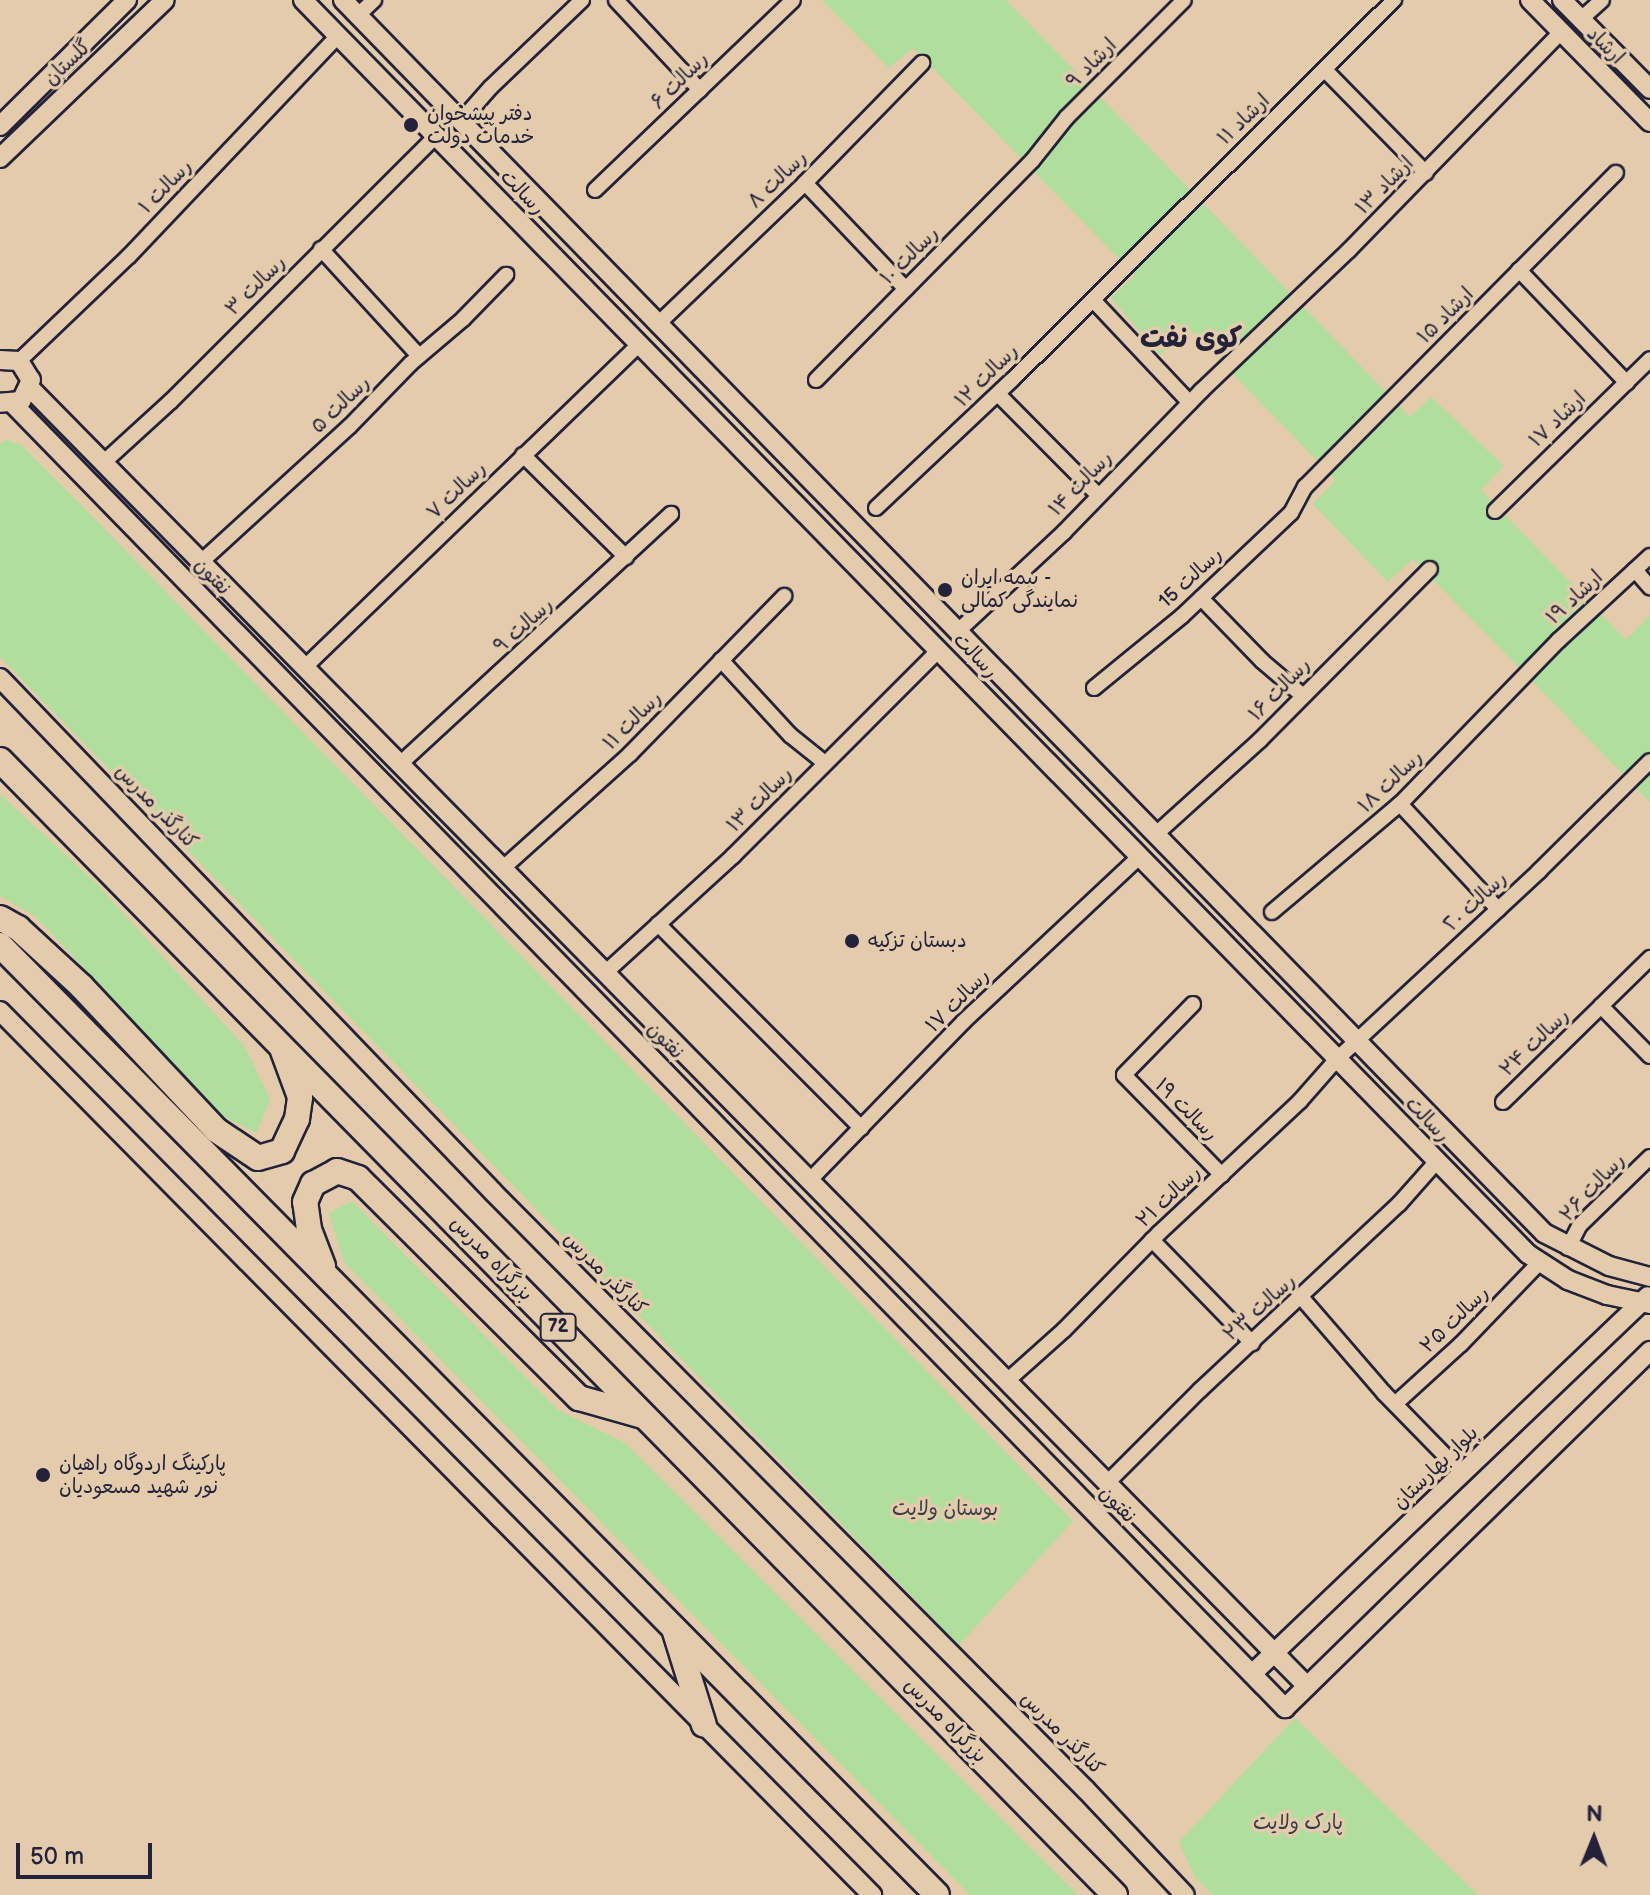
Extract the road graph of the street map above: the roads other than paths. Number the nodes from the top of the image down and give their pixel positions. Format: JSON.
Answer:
{"nodes":[{"id":1,"x":127,"y":0,"type":"edge"},
{"id":2,"x":165,"y":0,"type":"edge"},
{"id":3,"x":303,"y":0,"type":"edge"},
{"id":4,"x":343,"y":0,"type":"edge"},
{"id":5,"x":374,"y":0,"type":"edge"},
{"id":6,"x":582,"y":0,"type":"edge"},
{"id":7,"x":616,"y":0,"type":"edge"},
{"id":8,"x":793,"y":0,"type":"edge"},
{"id":9,"x":1184,"y":0,"type":"edge"},
{"id":10,"x":1394,"y":0,"type":"edge"},
{"id":11,"x":1530,"y":0,"type":"edge"},
{"id":12,"x":1562,"y":0,"type":"edge"},
{"id":13,"x":1602,"y":0,"type":"edge"},
{"id":14,"x":358,"y":15,"type":"junction"},
{"id":15,"x":1581,"y":19,"type":"junction"},
{"id":16,"x":1561,"y":32,"type":"junction"},
{"id":17,"x":338,"y":36,"type":"junction"},
{"id":18,"x":922,"y":63,"type":"dead end"},
{"id":19,"x":1325,"y":70,"type":"junction"},
{"id":20,"x":1650,"y":89,"type":"edge"},
{"id":21,"x":700,"y":90,"type":"junction"},
{"id":22,"x":461,"y":121,"type":"junction"},
{"id":23,"x":1650,"y":122,"type":"edge"},
{"id":24,"x":0,"y":126,"type":"edge"},
{"id":25,"x":436,"y":136,"type":"junction"},
{"id":26,"x":0,"y":158,"type":"edge"},
{"id":27,"x":1032,"y":161,"type":"joint"},
{"id":28,"x":510,"y":171,"type":"junction"},
{"id":29,"x":1426,"y":173,"type":"junction"},
{"id":30,"x":1616,"y":173,"type":"dead end"},
{"id":31,"x":805,"y":183,"type":"junction"},
{"id":32,"x":595,"y":190,"type":"dead end"},
{"id":33,"x":489,"y":191,"type":"junction"},
{"id":34,"x":321,"y":249,"type":"junction"},
{"id":35,"x":1519,"y":270,"type":"junction"},
{"id":36,"x":1124,"y":271,"type":"joint"},
{"id":37,"x":506,"y":275,"type":"dead end"},
{"id":38,"x":906,"y":289,"type":"junction"},
{"id":39,"x":1093,"y":300,"type":"junction"},
{"id":40,"x":659,"y":323,"type":"junction"},
{"id":41,"x":639,"y":344,"type":"junction"},
{"id":42,"x":419,"y":356,"type":"junction"},
{"id":43,"x":1650,"y":359,"type":"edge"},
{"id":44,"x":9,"y":361,"type":"edge"},
{"id":45,"x":1231,"y":363,"type":"joint"},
{"id":46,"x":816,"y":380,"type":"dead end"},
{"id":47,"x":1627,"y":383,"type":"junction"},
{"id":48,"x":30,"y":388,"type":"junction"},
{"id":49,"x":998,"y":394,"type":"junction"},
{"id":50,"x":1190,"y":403,"type":"junction"},
{"id":51,"x":5,"y":406,"type":"edge"},
{"id":52,"x":523,"y":455,"type":"junction"},
{"id":53,"x":103,"y":463,"type":"junction"},
{"id":54,"x":1305,"y":487,"type":"joint"},
{"id":55,"x":1098,"y":495,"type":"junction"},
{"id":56,"x":876,"y":508,"type":"dead end"},
{"id":57,"x":1495,"y":511,"type":"dead end"},
{"id":58,"x":671,"y":514,"type":"dead end"},
{"id":59,"x":1650,"y":556,"type":"edge"},
{"id":60,"x":626,"y":557,"type":"junction"},
{"id":61,"x":201,"y":562,"type":"junction"},
{"id":62,"x":1430,"y":569,"type":"dead end"},
{"id":63,"x":1635,"y":570,"type":"junction"},
{"id":64,"x":1650,"y":587,"type":"edge"},
{"id":65,"x":784,"y":596,"type":"dead end"},
{"id":66,"x":1201,"y":598,"type":"junction"},
{"id":67,"x":958,"y":631,"type":"junction"},
{"id":68,"x":938,"y":651,"type":"junction"},
{"id":69,"x":721,"y":660,"type":"junction"},
{"id":70,"x":305,"y":667,"type":"junction"},
{"id":71,"x":1528,"y":671,"type":"joint"},
{"id":72,"x":0,"y":678,"type":"edge"},
{"id":73,"x":1094,"y":688,"type":"dead end"},
{"id":74,"x":1302,"y":695,"type":"junction"},
{"id":75,"x":356,"y":719,"type":"junction"},
{"id":76,"x":336,"y":736,"type":"junction"},
{"id":77,"x":0,"y":745,"type":"edge"},
{"id":78,"x":0,"y":760,"type":"edge"},
{"id":79,"x":1650,"y":761,"type":"edge"},
{"id":80,"x":825,"y":763,"type":"junction"},
{"id":81,"x":400,"y":764,"type":"junction"},
{"id":82,"x":29,"y":790,"type":"junction"},
{"id":83,"x":1400,"y":804,"type":"junction"},
{"id":84,"x":1156,"y":834,"type":"junction"},
{"id":85,"x":1139,"y":857,"type":"junction"},
{"id":86,"x":1187,"y":867,"type":"junction"},
{"id":87,"x":503,"y":868,"type":"junction"},
{"id":88,"x":1168,"y":886,"type":"junction"},
{"id":89,"x":1498,"y":909,"type":"junction"},
{"id":90,"x":1272,"y":912,"type":"dead end"},
{"id":91,"x":0,"y":918,"type":"edge"},
{"id":92,"x":658,"y":924,"type":"junction"},
{"id":93,"x":0,"y":945,"type":"edge"},
{"id":94,"x":1650,"y":958,"type":"edge"},
{"id":95,"x":606,"y":972,"type":"junction"},
{"id":96,"x":1193,"y":1004,"type":"dead end"},
{"id":97,"x":1598,"y":1009,"type":"junction"},
{"id":98,"x":0,"y":1011,"type":"edge"},
{"id":99,"x":1357,"y":1041,"type":"junction"},
{"id":100,"x":280,"y":1043,"type":"junction"},
{"id":101,"x":1650,"y":1056,"type":"edge"},
{"id":102,"x":1337,"y":1059,"type":"junction"},
{"id":103,"x":700,"y":1068,"type":"junction"},
{"id":104,"x":681,"y":1089,"type":"junction"},
{"id":105,"x":1503,"y":1102,"type":"dead end"},
{"id":106,"x":861,"y":1128,"type":"junction"},
{"id":107,"x":1650,"y":1157,"type":"edge"},
{"id":108,"x":1437,"y":1161,"type":"junction"},
{"id":109,"x":1222,"y":1175,"type":"junction"},
{"id":110,"x":810,"y":1180,"type":"junction"},
{"id":111,"x":1152,"y":1240,"type":"junction"},
{"id":112,"x":1568,"y":1248,"type":"junction"},
{"id":113,"x":1540,"y":1262,"type":"junction"},
{"id":114,"x":327,"y":1275,"type":"junction"},
{"id":115,"x":1650,"y":1277,"type":"edge"},
{"id":116,"x":1302,"y":1298,"type":"junction"},
{"id":117,"x":1647,"y":1300,"type":"edge"},
{"id":118,"x":1252,"y":1343,"type":"junction"},
{"id":119,"x":1650,"y":1351,"type":"edge"},
{"id":120,"x":1008,"y":1380,"type":"junction"},
{"id":121,"x":1395,"y":1404,"type":"junction"},
{"id":122,"x":646,"y":1416,"type":"junction"},
{"id":123,"x":1462,"y":1473,"type":"junction"},
{"id":124,"x":1108,"y":1482,"type":"junction"},
{"id":125,"x":673,"y":1626,"type":"junction"},
{"id":126,"x":1276,"y":1652,"type":"junction"},
{"id":127,"x":1252,"y":1674,"type":"junction"},
{"id":128,"x":1307,"y":1686,"type":"junction"},
{"id":129,"x":704,"y":1725,"type":"junction"},
{"id":130,"x":872,"y":1895,"type":"edge"},
{"id":131,"x":937,"y":1895,"type":"edge"},
{"id":132,"x":1115,"y":1895,"type":"edge"},
{"id":133,"x":1185,"y":1895,"type":"edge"}],
"edges":[{"from":1,"to":24,"type":"street","name":"گلستان"},
{"from":2,"to":26,"type":"street","name":"گلستان"},
{"from":3,"to":17,"type":"street","name":"رسالت"},
{"from":4,"to":14,"type":"street","name":"رسالت"},
{"from":5,"to":14,"type":"street"},
{"from":6,"to":22,"type":"street"},
{"from":7,"to":21,"type":"street"},
{"from":8,"to":21,"type":"street","name":"رسالت ۶"},
{"from":9,"to":27,"type":"street","name":"ارشاد ۹"},
{"from":10,"to":19,"type":"street","name":"ارشاد ۱۱"},
{"from":11,"to":16,"type":"street","name":"ارشاد"},
{"from":12,"to":15,"type":"street","name":"ارشاد"},
{"from":13,"to":15,"type":"street"},
{"from":14,"to":22,"type":"street","name":"رسالت"},
{"from":15,"to":20,"type":"street","name":"ارشاد"},
{"from":16,"to":23,"type":"street","name":"ارشاد"},
{"from":16,"to":29,"type":"street","name":"ارشاد ۱۳"},
{"from":17,"to":25,"type":"street","name":"رسالت"},
{"from":17,"to":44,"type":"street","name":"رسالت ۱"},
{"from":18,"to":31,"type":"street","name":"رسالت ۸"},
{"from":19,"to":29,"type":"street"},
{"from":19,"to":36,"type":"street","name":"ارشاد ۱۱"},
{"from":21,"to":32,"type":"street","name":"رسالت ۶"},
{"from":22,"to":28,"type":"street","name":"رسالت"},
{"from":25,"to":33,"type":"street","name":"رسالت"},
{"from":25,"to":34,"type":"street","name":"رسالت ۳"},
{"from":27,"to":38,"type":"street","name":"رسالت ۱۰"},
{"from":28,"to":33,"type":"street"},
{"from":28,"to":40,"type":"street","name":"رسالت"},
{"from":29,"to":45,"type":"street","name":"ارشاد ۱۳"},
{"from":30,"to":35,"type":"street","name":"ارشاد ۱۵"},
{"from":31,"to":38,"type":"street"},
{"from":31,"to":40,"type":"street","name":"رسالت ۸"},
{"from":33,"to":41,"type":"street","name":"رسالت"},
{"from":34,"to":42,"type":"street"},
{"from":34,"to":53,"type":"street","name":"رسالت ۳"},
{"from":35,"to":47,"type":"street"},
{"from":35,"to":54,"type":"street","name":"ارشاد ۱۵"},
{"from":36,"to":39,"type":"street","name":"رسالت ۱۲"},
{"from":37,"to":42,"type":"street","name":"رسالت ۵"},
{"from":38,"to":46,"type":"street","name":"رسالت ۱۰"},
{"from":39,"to":49,"type":"street","name":"رسالت ۱۲"},
{"from":39,"to":50,"type":"street"},
{"from":40,"to":41,"type":"street"},
{"from":40,"to":67,"type":"street","name":"رسالت"},
{"from":41,"to":52,"type":"street","name":"رسالت ۷"},
{"from":41,"to":68,"type":"street","name":"رسالت"},
{"from":42,"to":61,"type":"street","name":"رسالت ۵"},
{"from":43,"to":47,"type":"street","name":"ارشاد ۱۷"},
{"from":44,"to":48,"type":"street"},
{"from":45,"to":50,"type":"street","name":"رسالت ۱۴"},
{"from":47,"to":57,"type":"street","name":"ارشاد ۱۷"},
{"from":48,"to":51,"type":"street"},
{"from":48,"to":53,"type":"street","name":"نفتون"},
{"from":49,"to":55,"type":"street"},
{"from":49,"to":56,"type":"street","name":"رسالت ۱۲"},
{"from":50,"to":55,"type":"street","name":"رسالت ۱۴"},
{"from":51,"to":76,"type":"street","name":"نفتون"},
{"from":52,"to":60,"type":"street"},
{"from":52,"to":70,"type":"street","name":"رسالت ۷"},
{"from":53,"to":61,"type":"street","name":"نفتون"},
{"from":54,"to":66,"type":"street","name":"رسالت 15"},
{"from":55,"to":67,"type":"street","name":"رسالت ۱۴"},
{"from":58,"to":60,"type":"street","name":"رسالت ۹"},
{"from":59,"to":63,"type":"street","name":"ارشاد ۱۹"},
{"from":60,"to":81,"type":"street","name":"رسالت ۹"},
{"from":61,"to":70,"type":"street","name":"نفتون"},
{"from":62,"to":74,"type":"street","name":"رسالت ۱۶"},
{"from":63,"to":64,"type":"street"},
{"from":63,"to":71,"type":"street","name":"ارشاد ۱۹"},
{"from":65,"to":69,"type":"street","name":"رسالت ۱۱"},
{"from":66,"to":73,"type":"street","name":"رسالت 15"},
{"from":66,"to":74,"type":"street"},
{"from":67,"to":68,"type":"street"},
{"from":67,"to":84,"type":"street","name":"رسالت"},
{"from":68,"to":80,"type":"street","name":"رسالت ۱۳"},
{"from":68,"to":85,"type":"street","name":"رسالت"},
{"from":69,"to":80,"type":"street"},
{"from":69,"to":87,"type":"street","name":"رسالت ۱۱"},
{"from":70,"to":75,"type":"street","name":"نفتون"},
{"from":71,"to":83,"type":"street","name":"رسالت ۱۸"},
{"from":72,"to":133,"type":"street","name":"کنارگذر مدرس"},
{"from":74,"to":84,"type":"street","name":"رسالت ۱۶"},
{"from":75,"to":76,"type":"street"},
{"from":75,"to":81,"type":"street","name":"نفتون"},
{"from":76,"to":104,"type":"street","name":"نفتون"},
{"from":77,"to":82,"type":"highway"},
{"from":78,"to":82,"type":"highway","name":"بزرگراه مدرس","number":"72"},
{"from":79,"to":89,"type":"street","name":"رسالت ٢٠"},
{"from":80,"to":92,"type":"street","name":"رسالت ۱۳"},
{"from":81,"to":87,"type":"street","name":"نفتون"},
{"from":82,"to":100,"type":"highway","name":"بزرگراه مدرس","number":"72"},
{"from":83,"to":89,"type":"street"},
{"from":83,"to":90,"type":"street","name":"رسالت ۱۸"},
{"from":84,"to":86,"type":"street","name":"رسالت"},
{"from":85,"to":88,"type":"street","name":"رسالت"},
{"from":85,"to":106,"type":"street","name":"رسالت ۱۷"},
{"from":86,"to":88,"type":"street"},
{"from":86,"to":99,"type":"street","name":"رسالت"},
{"from":87,"to":95,"type":"street","name":"نفتون"},
{"from":88,"to":102,"type":"street","name":"رسالت"},
{"from":89,"to":99,"type":"street","name":"رسالت ٢٠"},
{"from":91,"to":100,"type":"highway"},
{"from":92,"to":95,"type":"street","name":"رسالت ۱۳"},
{"from":92,"to":106,"type":"street"},
{"from":93,"to":114,"type":"highway"},
{"from":94,"to":97,"type":"street","name":"رسالت ۲۴"},
{"from":95,"to":103,"type":"street","name":"نفتون"},
{"from":96,"to":109,"type":"street","name":"رسالت ۱۹"},
{"from":97,"to":101,"type":"street"},
{"from":97,"to":105,"type":"street","name":"رسالت ۲۴"},
{"from":98,"to":129,"type":"street"},
{"from":99,"to":102,"type":"street","name":"رسالت ۲۱"},
{"from":99,"to":112,"type":"street","name":"رسالت"},
{"from":100,"to":122,"type":"highway","name":"بزرگراه مدرس","number":"72"},
{"from":102,"to":108,"type":"street","name":"رسالت"},
{"from":102,"to":109,"type":"street","name":"رسالت ۲۱"},
{"from":103,"to":104,"type":"street"},
{"from":103,"to":110,"type":"street","name":"نفتون"},
{"from":104,"to":127,"type":"street","name":"نفتون"},
{"from":106,"to":110,"type":"street","name":"رسالت ۱۷"},
{"from":107,"to":112,"type":"street","name":"رسالت ۲۶"},
{"from":108,"to":113,"type":"street","name":"رسالت"},
{"from":108,"to":116,"type":"street","name":"رسالت ۲۳"},
{"from":109,"to":111,"type":"street","name":"رسالت ۲۱"},
{"from":110,"to":120,"type":"street","name":"نفتون"},
{"from":111,"to":118,"type":"street"},
{"from":111,"to":120,"type":"street","name":"رسالت ۲۱"},
{"from":112,"to":115,"type":"street","name":"رسالت"},
{"from":113,"to":117,"type":"street","name":"رسالت"},
{"from":113,"to":121,"type":"street","name":"رسالت ۲۵"},
{"from":114,"to":122,"type":"highway"},
{"from":114,"to":125,"type":"highway"},
{"from":116,"to":118,"type":"street","name":"رسالت ۲۳"},
{"from":116,"to":121,"type":"street"},
{"from":117,"to":123,"type":"street","name":"بلوار بهارستان"},
{"from":118,"to":124,"type":"street","name":"رسالت ۲۳"},
{"from":119,"to":128,"type":"street"},
{"from":120,"to":124,"type":"street","name":"نفتون"},
{"from":121,"to":123,"type":"street"},
{"from":122,"to":132,"type":"highway","name":"بزرگراه مدرس","number":"72"},
{"from":123,"to":126,"type":"street","name":"بلوار بهارستان"},
{"from":124,"to":126,"type":"street","name":"نفتون"},
{"from":125,"to":129,"type":"highway"},
{"from":125,"to":131,"type":"highway"},
{"from":126,"to":127,"type":"street","name":"بلوار بهارستان"},
{"from":126,"to":128,"type":"street","name":"نفتون"},
{"from":127,"to":128,"type":"street","name":"نفتون"},
{"from":129,"to":130,"type":"street"}]}
